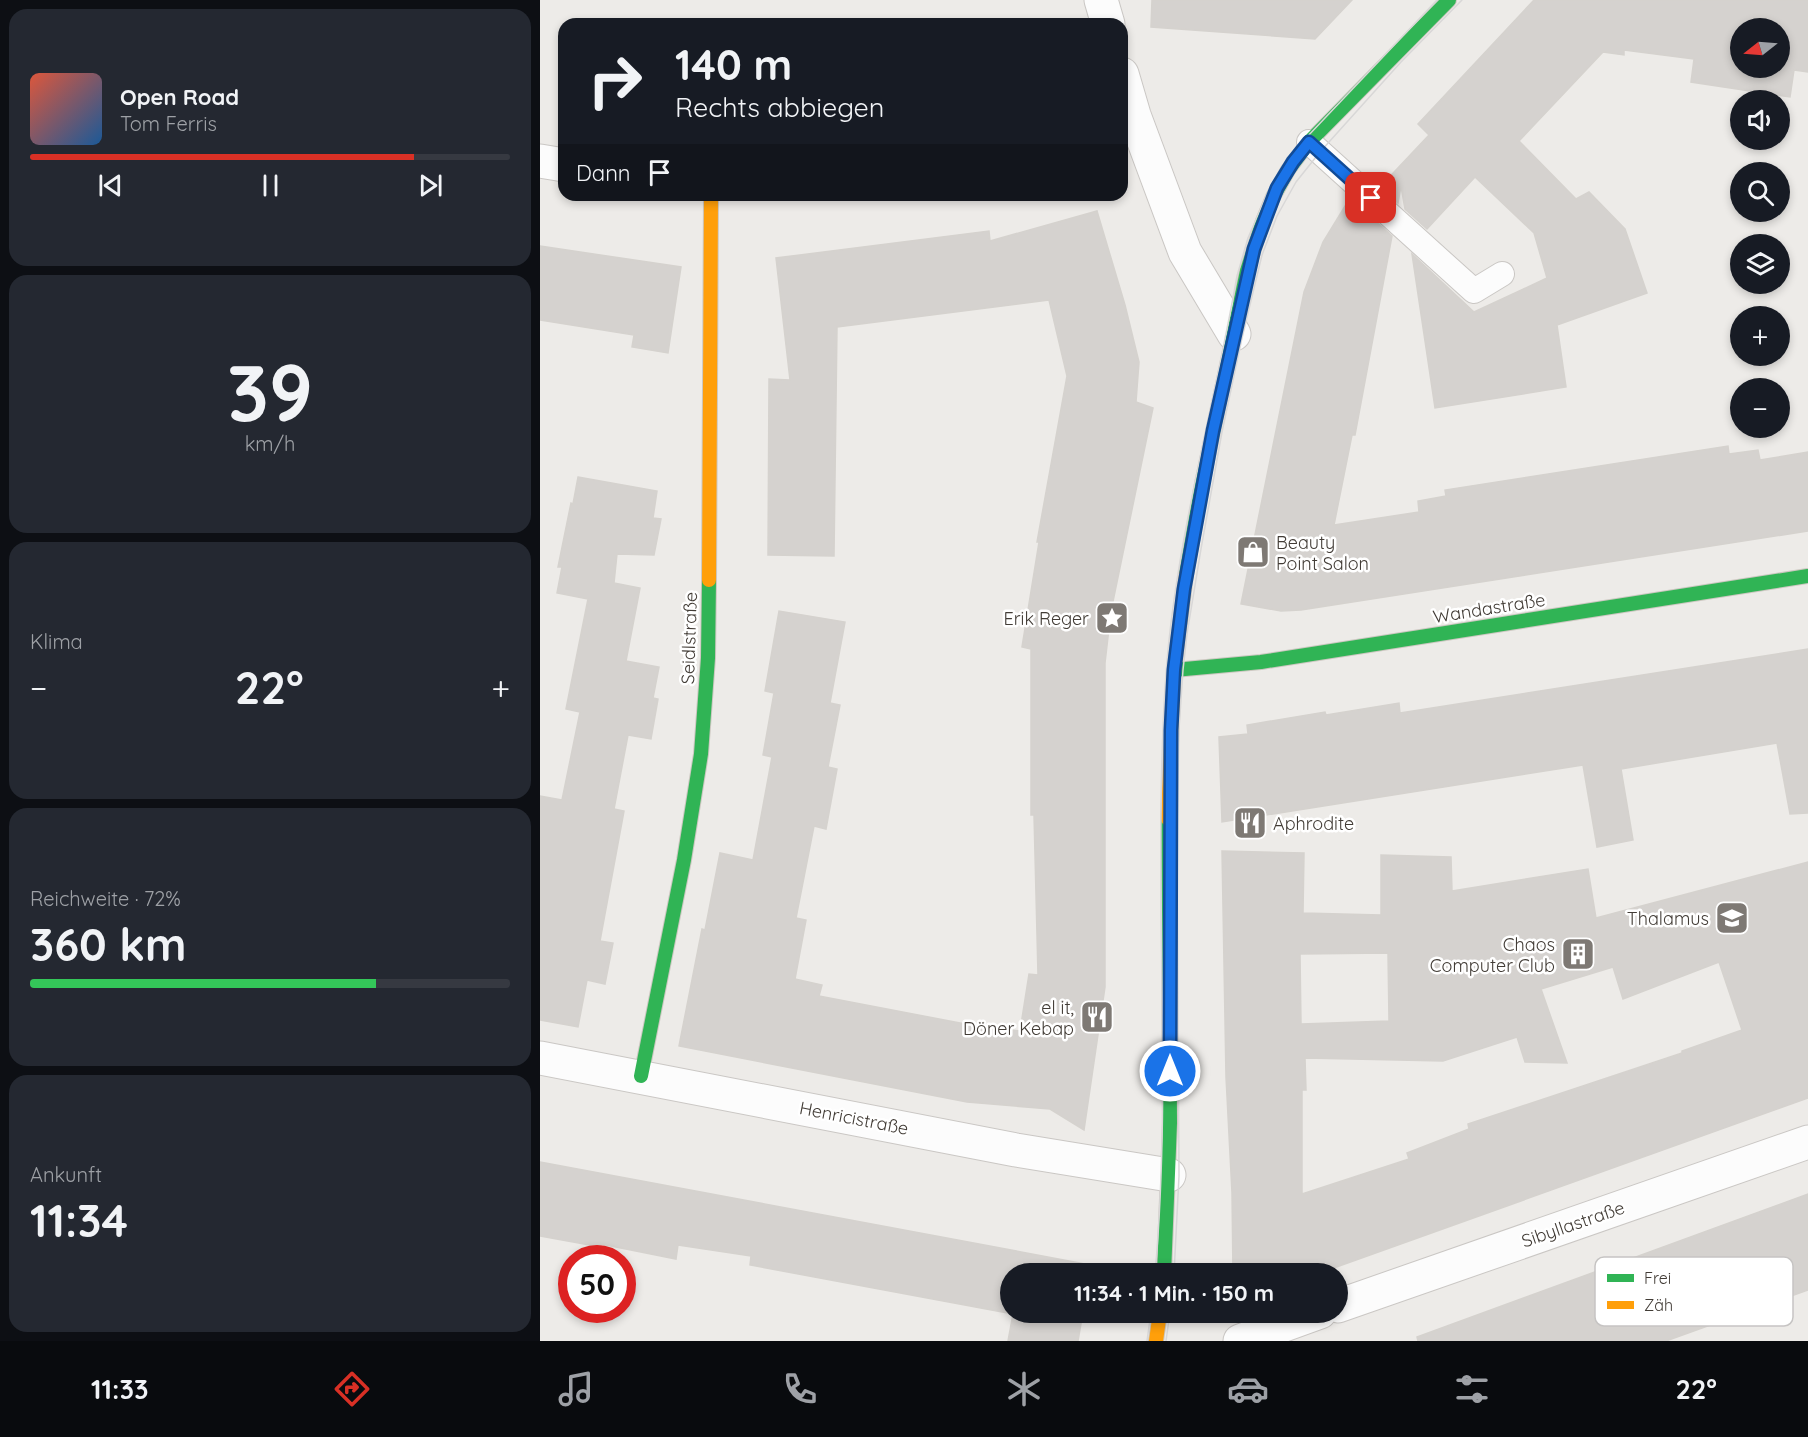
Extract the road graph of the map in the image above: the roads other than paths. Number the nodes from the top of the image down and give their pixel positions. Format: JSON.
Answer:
{"nodes":[{"id":1,"x":1101,"y":0,"type":"edge"},
{"id":2,"x":1449,"y":0,"type":"edge"},
{"id":3,"x":1106,"y":18,"type":"edge"},
{"id":4,"x":1128,"y":117,"type":"edge"},
{"id":5,"x":1309,"y":142,"type":"junction"},
{"id":6,"x":540,"y":161,"type":"edge"},
{"id":7,"x":558,"y":164,"type":"edge"},
{"id":8,"x":711,"y":201,"type":"edge"},
{"id":9,"x":1502,"y":274,"type":"dead end"},
{"id":10,"x":1234,"y":334,"type":"junction"},
{"id":11,"x":1808,"y":576,"type":"edge"},
{"id":12,"x":1174,"y":670,"type":"junction"},
{"id":13,"x":540,"y":1058,"type":"edge"},
{"id":14,"x":641,"y":1076,"type":"junction"},
{"id":15,"x":1808,"y":1142,"type":"edge"},
{"id":16,"x":1169,"y":1175,"type":"junction"},
{"id":17,"x":1165,"y":1263,"type":"edge"},
{"id":18,"x":1348,"y":1303,"type":"edge"},
{"id":19,"x":1158,"y":1323,"type":"edge"},
{"id":20,"x":1290,"y":1323,"type":"edge"},
{"id":21,"x":1155,"y":1341,"type":"edge"},
{"id":22,"x":1240,"y":1341,"type":"edge"}],
"edges":[{"from":1,"to":3,"type":"street"},
{"from":2,"to":5,"type":"street"},
{"from":4,"to":10,"type":"street"},
{"from":5,"to":9,"type":"lane"},
{"from":5,"to":10,"type":"street"},
{"from":6,"to":7,"type":"street"},
{"from":8,"to":14,"type":"street","name":"Seidlstraße"},
{"from":10,"to":12,"type":"street"},
{"from":11,"to":12,"type":"street","name":"Wandastraße"},
{"from":12,"to":16,"type":"street"},
{"from":13,"to":14,"type":"street","name":"Henricistraße"},
{"from":14,"to":16,"type":"street","name":"Henricistraße"},
{"from":15,"to":18,"type":"street","name":"Sibyllastraße"},
{"from":16,"to":17,"type":"street"},
{"from":19,"to":21,"type":"street"},
{"from":20,"to":22,"type":"street"}]}
